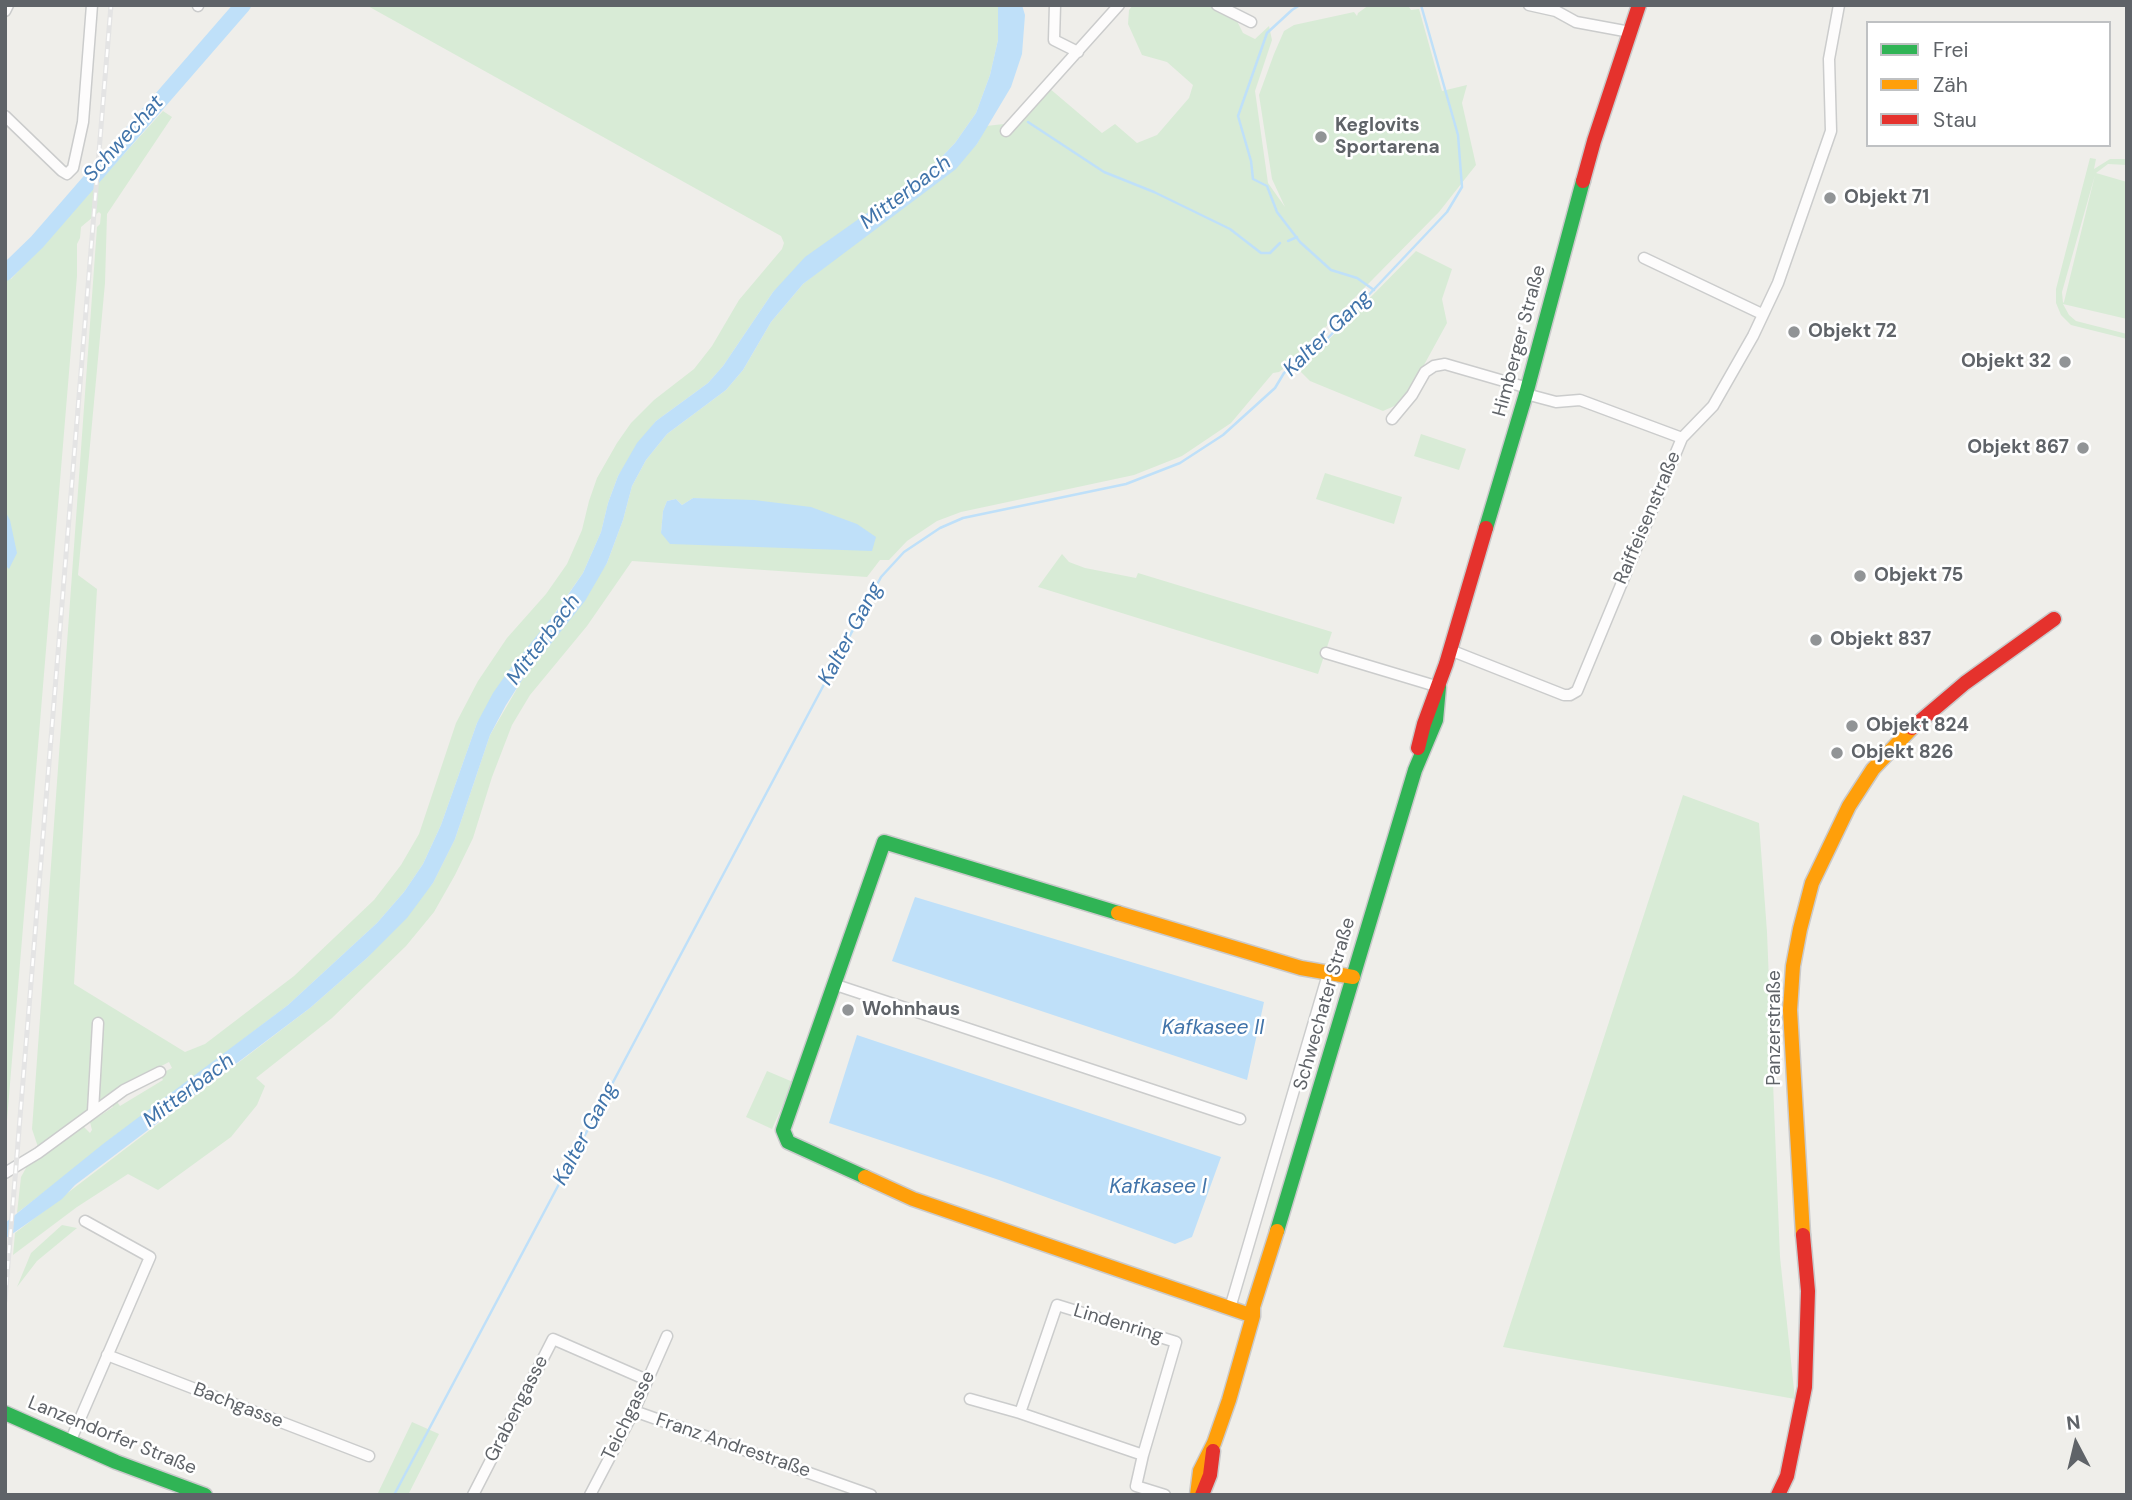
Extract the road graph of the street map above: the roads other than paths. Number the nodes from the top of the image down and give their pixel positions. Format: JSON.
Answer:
{"nodes":[{"id":1,"x":8,"y":5,"type":"edge"},
{"id":2,"x":92,"y":5,"type":"edge"},
{"id":3,"x":1055,"y":5,"type":"edge"},
{"id":4,"x":1119,"y":5,"type":"edge"},
{"id":5,"x":1217,"y":5,"type":"edge"},
{"id":6,"x":1529,"y":5,"type":"edge"},
{"id":7,"x":1639,"y":5,"type":"edge"},
{"id":8,"x":1839,"y":5,"type":"edge"},
{"id":9,"x":5,"y":11,"type":"edge"},
{"id":10,"x":1251,"y":22,"type":"dead end"},
{"id":11,"x":1630,"y":32,"type":"junction"},
{"id":12,"x":1078,"y":52,"type":"junction"},
{"id":13,"x":5,"y":116,"type":"edge"},
{"id":14,"x":1006,"y":131,"type":"dead end"},
{"id":15,"x":1644,"y":258,"type":"dead end"},
{"id":16,"x":1762,"y":314,"type":"junction"},
{"id":17,"x":1527,"y":391,"type":"junction"},
{"id":18,"x":1392,"y":419,"type":"dead end"},
{"id":19,"x":1682,"y":438,"type":"junction"},
{"id":20,"x":2054,"y":619,"type":"dead end"},
{"id":21,"x":1450,"y":650,"type":"junction"},
{"id":22,"x":1326,"y":653,"type":"dead end"},
{"id":23,"x":1439,"y":687,"type":"junction"},
{"id":24,"x":1328,"y":974,"type":"junction"},
{"id":25,"x":1353,"y":977,"type":"junction"},
{"id":26,"x":833,"y":984,"type":"junction"},
{"id":27,"x":98,"y":1023,"type":"dead end"},
{"id":28,"x":160,"y":1072,"type":"dead end"},
{"id":29,"x":93,"y":1111,"type":"junction"},
{"id":30,"x":1240,"y":1119,"type":"dead end"},
{"id":31,"x":5,"y":1173,"type":"edge"},
{"id":32,"x":85,"y":1221,"type":"dead end"},
{"id":33,"x":1230,"y":1308,"type":"junction"},
{"id":34,"x":1253,"y":1316,"type":"junction"},
{"id":35,"x":667,"y":1336,"type":"dead end"},
{"id":36,"x":107,"y":1355,"type":"junction"},
{"id":37,"x":647,"y":1380,"type":"junction"},
{"id":38,"x":970,"y":1398,"type":"dead end"},
{"id":39,"x":634,"y":1411,"type":"junction"},
{"id":40,"x":5,"y":1413,"type":"edge"},
{"id":41,"x":1020,"y":1413,"type":"junction"},
{"id":42,"x":70,"y":1442,"type":"junction"},
{"id":43,"x":1143,"y":1455,"type":"junction"},
{"id":44,"x":369,"y":1456,"type":"dead end"},
{"id":45,"x":205,"y":1495,"type":"edge"},
{"id":46,"x":472,"y":1495,"type":"edge"},
{"id":47,"x":590,"y":1495,"type":"edge"},
{"id":48,"x":871,"y":1495,"type":"edge"},
{"id":49,"x":1165,"y":1495,"type":"edge"},
{"id":50,"x":1199,"y":1495,"type":"edge"},
{"id":51,"x":1778,"y":1495,"type":"edge"}],
"edges":[{"from":1,"to":9,"type":"street"},
{"from":2,"to":13,"type":"street"},
{"from":3,"to":12,"type":"street"},
{"from":4,"to":12,"type":"street"},
{"from":5,"to":10,"type":"street"},
{"from":6,"to":11,"type":"street"},
{"from":7,"to":11,"type":"street","name":"Himberger Straße"},
{"from":8,"to":16,"type":"street","name":"Raiffeisenstraße"},
{"from":11,"to":17,"type":"street","name":"Himberger Straße"},
{"from":12,"to":14,"type":"street"},
{"from":15,"to":16,"type":"street"},
{"from":16,"to":19,"type":"street","name":"Raiffeisenstraße"},
{"from":17,"to":18,"type":"street"},
{"from":17,"to":19,"type":"street"},
{"from":17,"to":21,"type":"street","name":"Himberger Straße"},
{"from":19,"to":21,"type":"street","name":"Raiffeisenstraße"},
{"from":20,"to":51,"type":"street","name":"Panzerstraße"},
{"from":21,"to":23,"type":"street","name":"Himberger Straße"},
{"from":22,"to":23,"type":"street"},
{"from":23,"to":25,"type":"street","name":"Schwechater Straße"},
{"from":24,"to":25,"type":"street"},
{"from":24,"to":26,"type":"street"},
{"from":24,"to":33,"type":"street"},
{"from":25,"to":34,"type":"street","name":"Schwechater Straße"},
{"from":26,"to":30,"type":"street"},
{"from":26,"to":33,"type":"street"},
{"from":27,"to":29,"type":"street"},
{"from":28,"to":29,"type":"street"},
{"from":29,"to":31,"type":"street"},
{"from":32,"to":36,"type":"street"},
{"from":33,"to":34,"type":"street"},
{"from":34,"to":50,"type":"street","name":"Schwechater Straße"},
{"from":35,"to":37,"type":"street","name":"Teichgasse"},
{"from":36,"to":42,"type":"street"},
{"from":36,"to":44,"type":"street","name":"Bachgasse"},
{"from":37,"to":39,"type":"street","name":"Teichgasse"},
{"from":37,"to":46,"type":"street","name":"Grabengasse"},
{"from":38,"to":41,"type":"street"},
{"from":39,"to":47,"type":"street","name":"Teichgasse"},
{"from":39,"to":48,"type":"street","name":"Franz Andrestraße"},
{"from":40,"to":42,"type":"street","name":"Lanzendorfer Straße"},
{"from":41,"to":43,"type":"street"},
{"from":41,"to":43,"type":"street","name":"Lindenring"},
{"from":42,"to":45,"type":"street","name":"Lanzendorfer Straße"},
{"from":43,"to":49,"type":"street","name":"Lindenring"}]}
